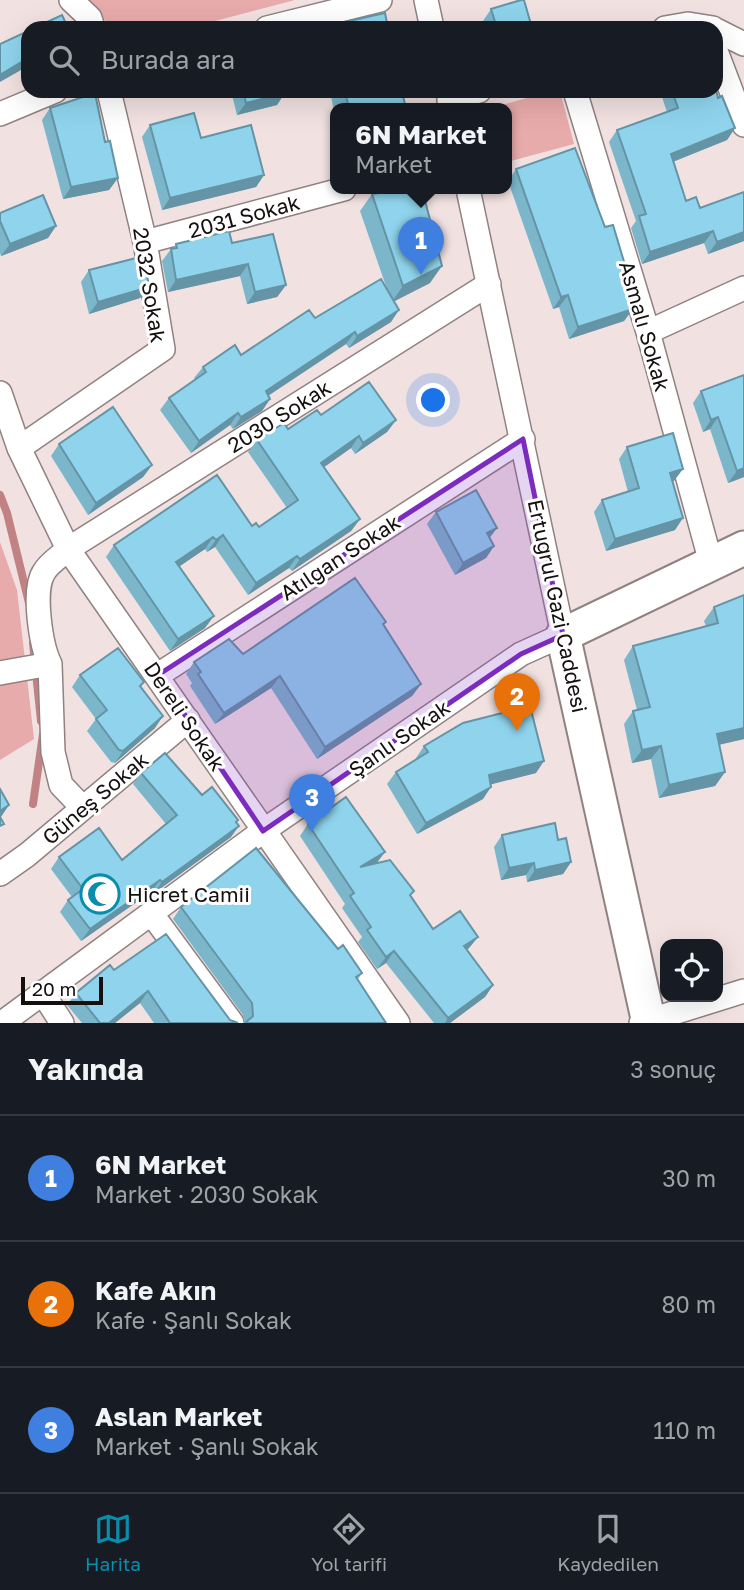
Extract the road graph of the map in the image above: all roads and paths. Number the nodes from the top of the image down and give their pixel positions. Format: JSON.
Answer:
{"nodes":[{"id":1,"x":71,"y":0,"type":"edge"},
{"id":2,"x":380,"y":0,"type":"edge"},
{"id":3,"x":426,"y":0,"type":"edge"},
{"id":4,"x":91,"y":21,"type":"edge"},
{"id":5,"x":295,"y":21,"type":"edge"},
{"id":6,"x":430,"y":21,"type":"edge"},
{"id":7,"x":723,"y":34,"type":"edge"},
{"id":8,"x":744,"y":44,"type":"edge"},
{"id":9,"x":723,"y":70,"type":"edge"},
{"id":10,"x":38,"y":98,"type":"edge"},
{"id":11,"x":112,"y":98,"type":"edge"},
{"id":12,"x":577,"y":98,"type":"edge"},
{"id":13,"x":0,"y":114,"type":"edge"},
{"id":14,"x":744,"y":125,"type":"edge"},
{"id":15,"x":330,"y":193,"type":"edge"},
{"id":16,"x":469,"y":194,"type":"edge"},
{"id":17,"x":145,"y":242,"type":"junction"},
{"id":18,"x":489,"y":284,"type":"junction"},
{"id":19,"x":744,"y":288,"type":"edge"},
{"id":20,"x":648,"y":332,"type":"junction"},
{"id":21,"x":0,"y":393,"type":"edge"},
{"id":22,"x":523,"y":439,"type":"junction"},
{"id":23,"x":19,"y":448,"type":"junction"},
{"id":24,"x":744,"y":548,"type":"edge"},
{"id":25,"x":68,"y":549,"type":"junction"},
{"id":26,"x":711,"y":563,"type":"junction"},
{"id":27,"x":563,"y":635,"type":"junction"},
{"id":28,"x":40,"y":667,"type":"junction"},
{"id":29,"x":0,"y":673,"type":"edge"},
{"id":30,"x":158,"y":675,"type":"junction"},
{"id":31,"x":188,"y":720,"type":"junction"},
{"id":32,"x":83,"y":808,"type":"junction"},
{"id":33,"x":263,"y":831,"type":"junction"},
{"id":34,"x":0,"y":874,"type":"edge"},
{"id":35,"x":151,"y":913,"type":"junction"},
{"id":36,"x":744,"y":991,"type":"edge"},
{"id":37,"x":42,"y":992,"type":"junction"},
{"id":38,"x":646,"y":1022,"type":"edge"},
{"id":39,"x":2,"y":1023,"type":"edge"},
{"id":40,"x":62,"y":1023,"type":"edge"},
{"id":41,"x":232,"y":1023,"type":"edge"},
{"id":42,"x":398,"y":1023,"type":"edge"}],
"edges":[{"from":1,"to":4,"type":"street"},
{"from":2,"to":5,"type":"street"},
{"from":3,"to":6,"type":"street"},
{"from":7,"to":8,"type":"street"},
{"from":9,"to":14,"type":"street"},
{"from":10,"to":13,"type":"street"},
{"from":11,"to":17,"type":"street","name":"2032 Sokak"},
{"from":12,"to":20,"type":"street","name":"Asmalı Sokak"},
{"from":15,"to":17,"type":"street","name":"2031 Sokak"},
{"from":16,"to":18,"type":"street","name":"Ertuğrul Gazi Caddesi"},
{"from":17,"to":23,"type":"street","name":"2032 Sokak"},
{"from":18,"to":22,"type":"street","name":"Ertuğrul Gazi Caddesi"},
{"from":18,"to":25,"type":"street","name":"2030 Sokak"},
{"from":19,"to":20,"type":"street"},
{"from":20,"to":26,"type":"street","name":"Asmalı Sokak"},
{"from":21,"to":23,"type":"street","name":"Dereli Sokak"},
{"from":22,"to":27,"type":"street","name":"Ertuğrul Gazi Caddesi"},
{"from":22,"to":30,"type":"street","name":"Atılgan Sokak"},
{"from":23,"to":25,"type":"street","name":"Dereli Sokak"},
{"from":24,"to":26,"type":"main road"},
{"from":25,"to":28,"type":"street","name":"2030 Sokak"},
{"from":25,"to":30,"type":"street","name":"Dereli Sokak"},
{"from":26,"to":27,"type":"main road"},
{"from":27,"to":33,"type":"street","name":"Şanlı Sokak"},
{"from":27,"to":38,"type":"main road","name":"Ertuğrul Gazi Caddesi"},
{"from":28,"to":29,"type":"street"},
{"from":28,"to":32,"type":"street","name":"2030 Sokak"},
{"from":30,"to":31,"type":"street","name":"Dereli Sokak"},
{"from":31,"to":32,"type":"street","name":"Güneş Sokak"},
{"from":31,"to":33,"type":"street","name":"Dereli Sokak"},
{"from":32,"to":34,"type":"street","name":"Güneş Sokak"},
{"from":33,"to":35,"type":"street","name":"Şanlı Sokak"},
{"from":33,"to":42,"type":"street","name":"Dereli Sokak"},
{"from":35,"to":37,"type":"street","name":"Şanlı Sokak"},
{"from":35,"to":41,"type":"street"},
{"from":36,"to":38,"type":"street"},
{"from":37,"to":39,"type":"street","name":"Şanlı Sokak"},
{"from":37,"to":40,"type":"street"}]}
